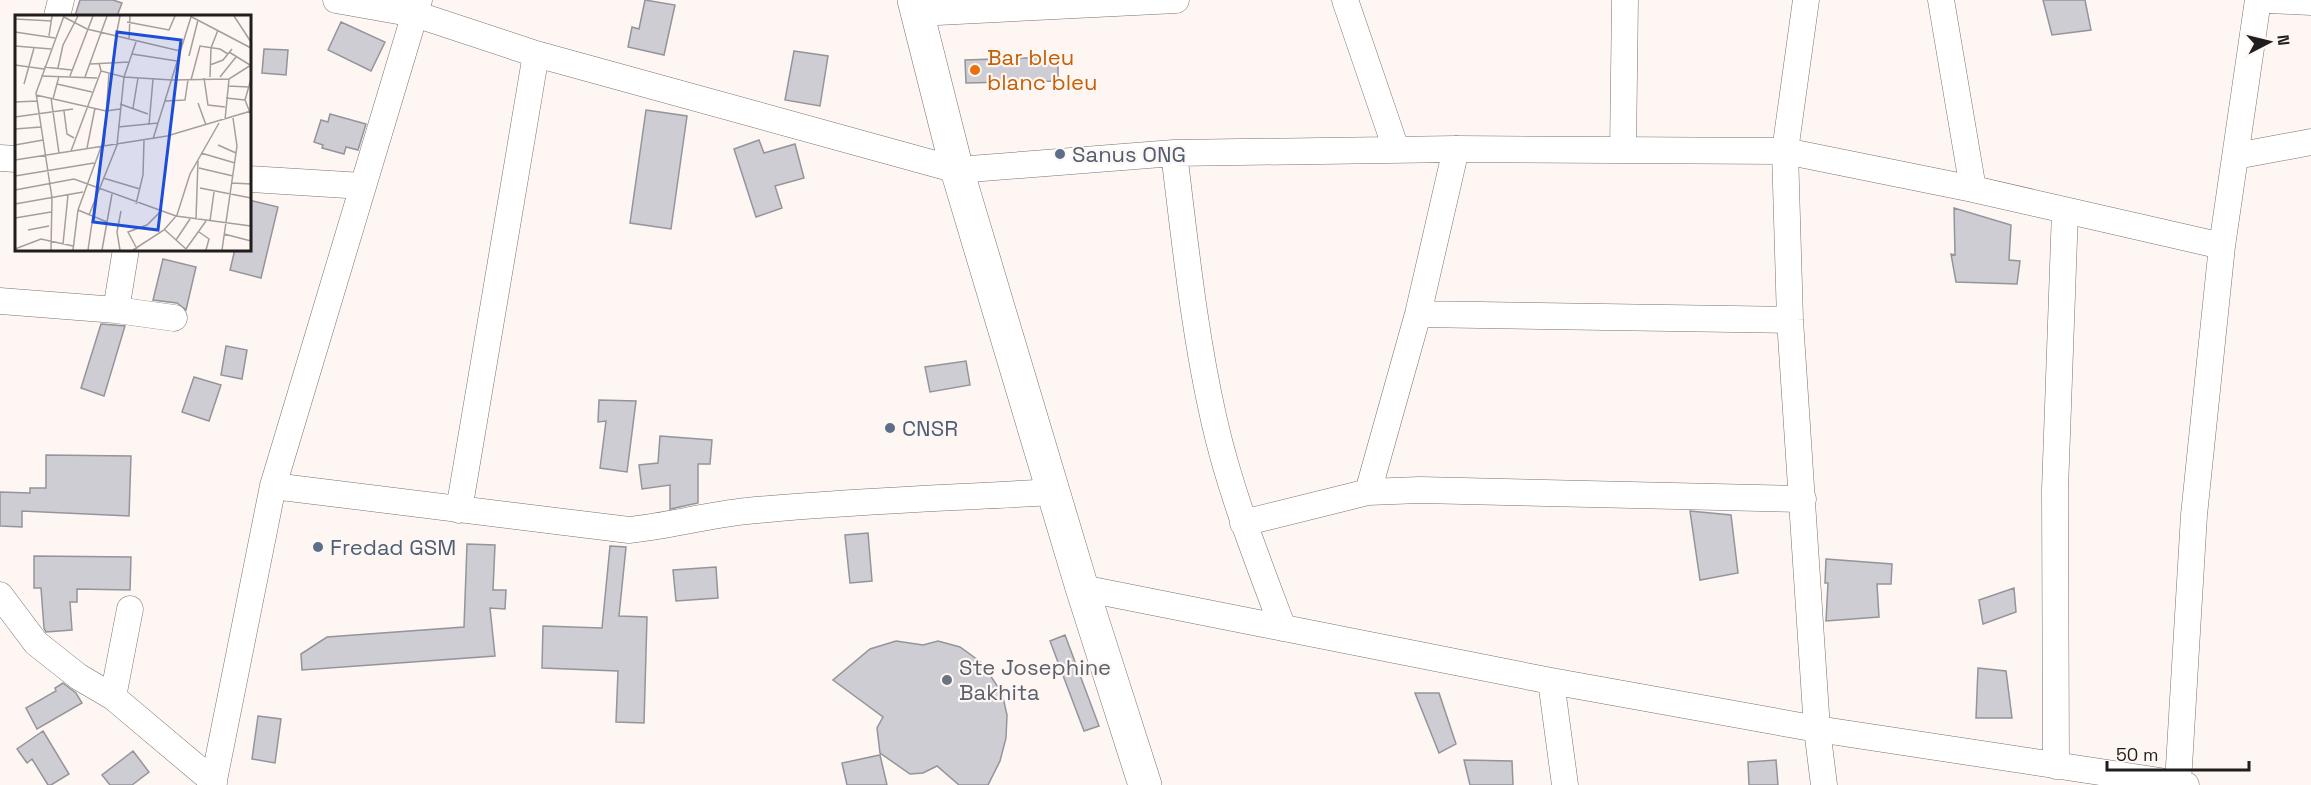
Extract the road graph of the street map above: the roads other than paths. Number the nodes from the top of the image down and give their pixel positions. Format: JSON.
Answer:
{"nodes":[{"id":1,"x":61,"y":0,"type":"edge"},
{"id":2,"x":336,"y":0,"type":"edge"},
{"id":3,"x":1176,"y":0,"type":"edge"},
{"id":4,"x":1346,"y":0,"type":"edge"},
{"id":5,"x":1625,"y":0,"type":"edge"},
{"id":6,"x":1806,"y":0,"type":"edge"},
{"id":7,"x":1941,"y":0,"type":"edge"},
{"id":8,"x":2258,"y":0,"type":"edge"},
{"id":9,"x":2270,"y":0,"type":"edge"},
{"id":10,"x":2311,"y":2,"type":"edge"},
{"id":11,"x":916,"y":6,"type":"edge"},
{"id":12,"x":417,"y":7,"type":"edge"},
{"id":13,"x":57,"y":15,"type":"edge"},
{"id":14,"x":536,"y":54,"type":"junction"},
{"id":15,"x":2311,"y":142,"type":"edge"},
{"id":16,"x":1396,"y":149,"type":"junction"},
{"id":17,"x":1456,"y":149,"type":"junction"},
{"id":18,"x":1623,"y":150,"type":"junction"},
{"id":19,"x":1785,"y":151,"type":"junction"},
{"id":20,"x":1174,"y":153,"type":"junction"},
{"id":21,"x":2236,"y":156,"type":"junction"},
{"id":22,"x":0,"y":158,"type":"edge"},
{"id":23,"x":15,"y":159,"type":"edge"},
{"id":24,"x":957,"y":170,"type":"junction"},
{"id":25,"x":250,"y":179,"type":"edge"},
{"id":26,"x":363,"y":186,"type":"junction"},
{"id":27,"x":1973,"y":189,"type":"junction"},
{"id":28,"x":2065,"y":211,"type":"junction"},
{"id":29,"x":2222,"y":246,"type":"junction"},
{"id":30,"x":126,"y":250,"type":"edge"},
{"id":31,"x":0,"y":301,"type":"edge"},
{"id":32,"x":116,"y":310,"type":"junction"},
{"id":33,"x":1418,"y":314,"type":"junction"},
{"id":34,"x":174,"y":318,"type":"dead end"},
{"id":35,"x":1790,"y":320,"type":"junction"},
{"id":36,"x":273,"y":486,"type":"junction"},
{"id":37,"x":1053,"y":492,"type":"junction"},
{"id":38,"x":1368,"y":492,"type":"junction"},
{"id":39,"x":1803,"y":499,"type":"junction"},
{"id":40,"x":459,"y":510,"type":"junction"},
{"id":41,"x":1243,"y":523,"type":"junction"},
{"id":42,"x":1082,"y":588,"type":"junction"},
{"id":43,"x":0,"y":595,"type":"edge"},
{"id":44,"x":130,"y":609,"type":"dead end"},
{"id":45,"x":1283,"y":628,"type":"junction"},
{"id":46,"x":1551,"y":681,"type":"junction"},
{"id":47,"x":113,"y":697,"type":"junction"},
{"id":48,"x":1817,"y":729,"type":"junction"},
{"id":49,"x":2056,"y":766,"type":"junction"},
{"id":50,"x":214,"y":783,"type":"edge"},
{"id":51,"x":2182,"y":784,"type":"edge"},
{"id":52,"x":1145,"y":785,"type":"edge"},
{"id":53,"x":1565,"y":785,"type":"edge"},
{"id":54,"x":1824,"y":785,"type":"edge"}],
"edges":[{"from":1,"to":13,"type":"street"},
{"from":2,"to":12,"type":"street"},
{"from":3,"to":11,"type":"street"},
{"from":4,"to":16,"type":"street"},
{"from":5,"to":18,"type":"street"},
{"from":6,"to":19,"type":"street"},
{"from":7,"to":27,"type":"street"},
{"from":8,"to":21,"type":"street"},
{"from":9,"to":10,"type":"street"},
{"from":11,"to":24,"type":"main road"},
{"from":12,"to":14,"type":"street"},
{"from":12,"to":26,"type":"street"},
{"from":14,"to":24,"type":"street"},
{"from":14,"to":40,"type":"street"},
{"from":15,"to":21,"type":"street"},
{"from":16,"to":17,"type":"street"},
{"from":16,"to":20,"type":"street"},
{"from":17,"to":18,"type":"street"},
{"from":17,"to":33,"type":"street"},
{"from":18,"to":19,"type":"street"},
{"from":19,"to":27,"type":"street"},
{"from":19,"to":35,"type":"street"},
{"from":20,"to":24,"type":"street"},
{"from":20,"to":41,"type":"street"},
{"from":21,"to":29,"type":"street"},
{"from":22,"to":23,"type":"street"},
{"from":24,"to":37,"type":"main road"},
{"from":25,"to":26,"type":"street"},
{"from":26,"to":36,"type":"street"},
{"from":27,"to":28,"type":"street"},
{"from":28,"to":29,"type":"street"},
{"from":28,"to":49,"type":"street"},
{"from":29,"to":51,"type":"street"},
{"from":30,"to":32,"type":"street"},
{"from":31,"to":32,"type":"street"},
{"from":32,"to":34,"type":"street"},
{"from":33,"to":35,"type":"street"},
{"from":33,"to":38,"type":"street"},
{"from":35,"to":39,"type":"street"},
{"from":36,"to":40,"type":"street"},
{"from":36,"to":50,"type":"street"},
{"from":37,"to":40,"type":"street"},
{"from":37,"to":42,"type":"main road"},
{"from":38,"to":39,"type":"street"},
{"from":38,"to":41,"type":"street"},
{"from":39,"to":48,"type":"street"},
{"from":41,"to":45,"type":"street"},
{"from":42,"to":45,"type":"street"},
{"from":42,"to":52,"type":"main road"},
{"from":43,"to":47,"type":"street"},
{"from":44,"to":47,"type":"street"},
{"from":45,"to":46,"type":"street"},
{"from":46,"to":48,"type":"street"},
{"from":46,"to":53,"type":"street"},
{"from":47,"to":50,"type":"street"},
{"from":48,"to":49,"type":"street"},
{"from":48,"to":54,"type":"street"},
{"from":49,"to":51,"type":"street"}]}
